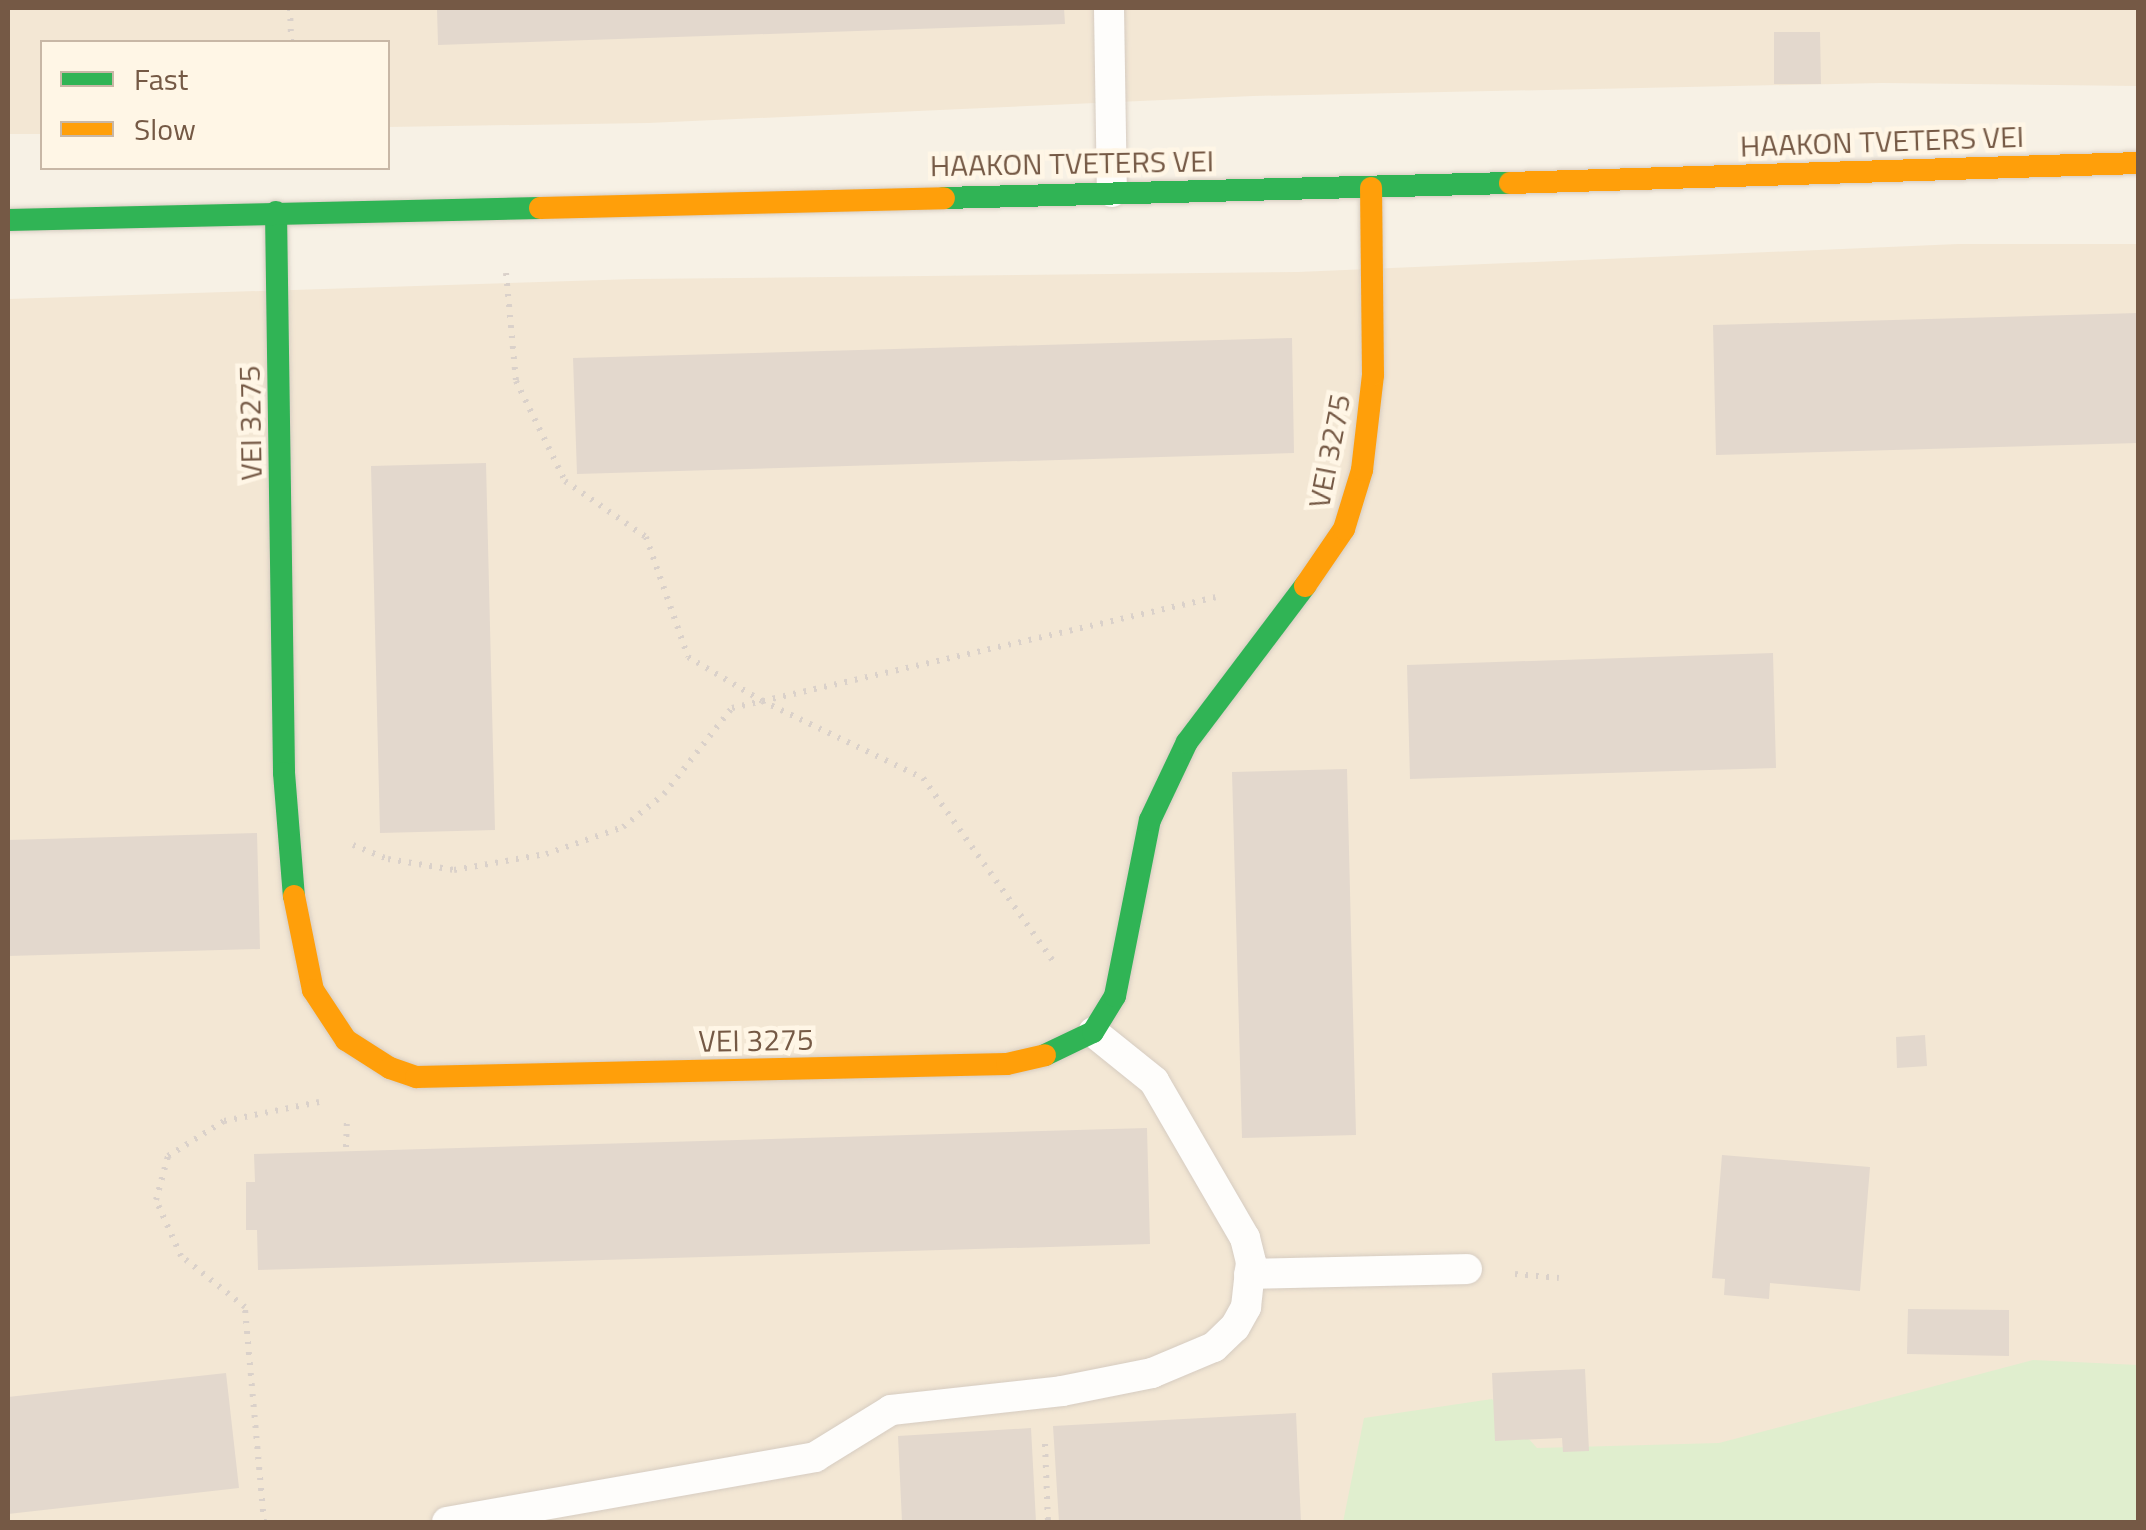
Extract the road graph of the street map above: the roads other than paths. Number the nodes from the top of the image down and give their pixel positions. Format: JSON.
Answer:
{"nodes":[{"id":1,"x":1109,"y":8,"type":"edge"},
{"id":2,"x":2138,"y":163,"type":"edge"},
{"id":3,"x":1371,"y":188,"type":"junction"},
{"id":4,"x":1112,"y":192,"type":"junction"},
{"id":5,"x":276,"y":212,"type":"junction"},
{"id":6,"x":8,"y":220,"type":"edge"},
{"id":7,"x":1098,"y":1024,"type":"junction"},
{"id":8,"x":1467,"y":1269,"type":"dead end"},
{"id":9,"x":1249,"y":1274,"type":"junction"},
{"id":10,"x":447,"y":1522,"type":"edge"}],
"edges":[{"from":1,"to":4,"type":"lane"},
{"from":2,"to":3,"type":"street","name":"HAAKON TVETERS VEI"},
{"from":3,"to":4,"type":"street","name":"HAAKON TVETERS VEI"},
{"from":3,"to":7,"type":"street","name":"VEI 3275"},
{"from":4,"to":5,"type":"street","name":"HAAKON TVETERS VEI"},
{"from":5,"to":6,"type":"street","name":"HAAKON TVETERS VEI"},
{"from":5,"to":7,"type":"street","name":"VEI 3275"},
{"from":7,"to":9,"type":"lane"},
{"from":8,"to":9,"type":"lane"},
{"from":9,"to":10,"type":"lane"}]}
